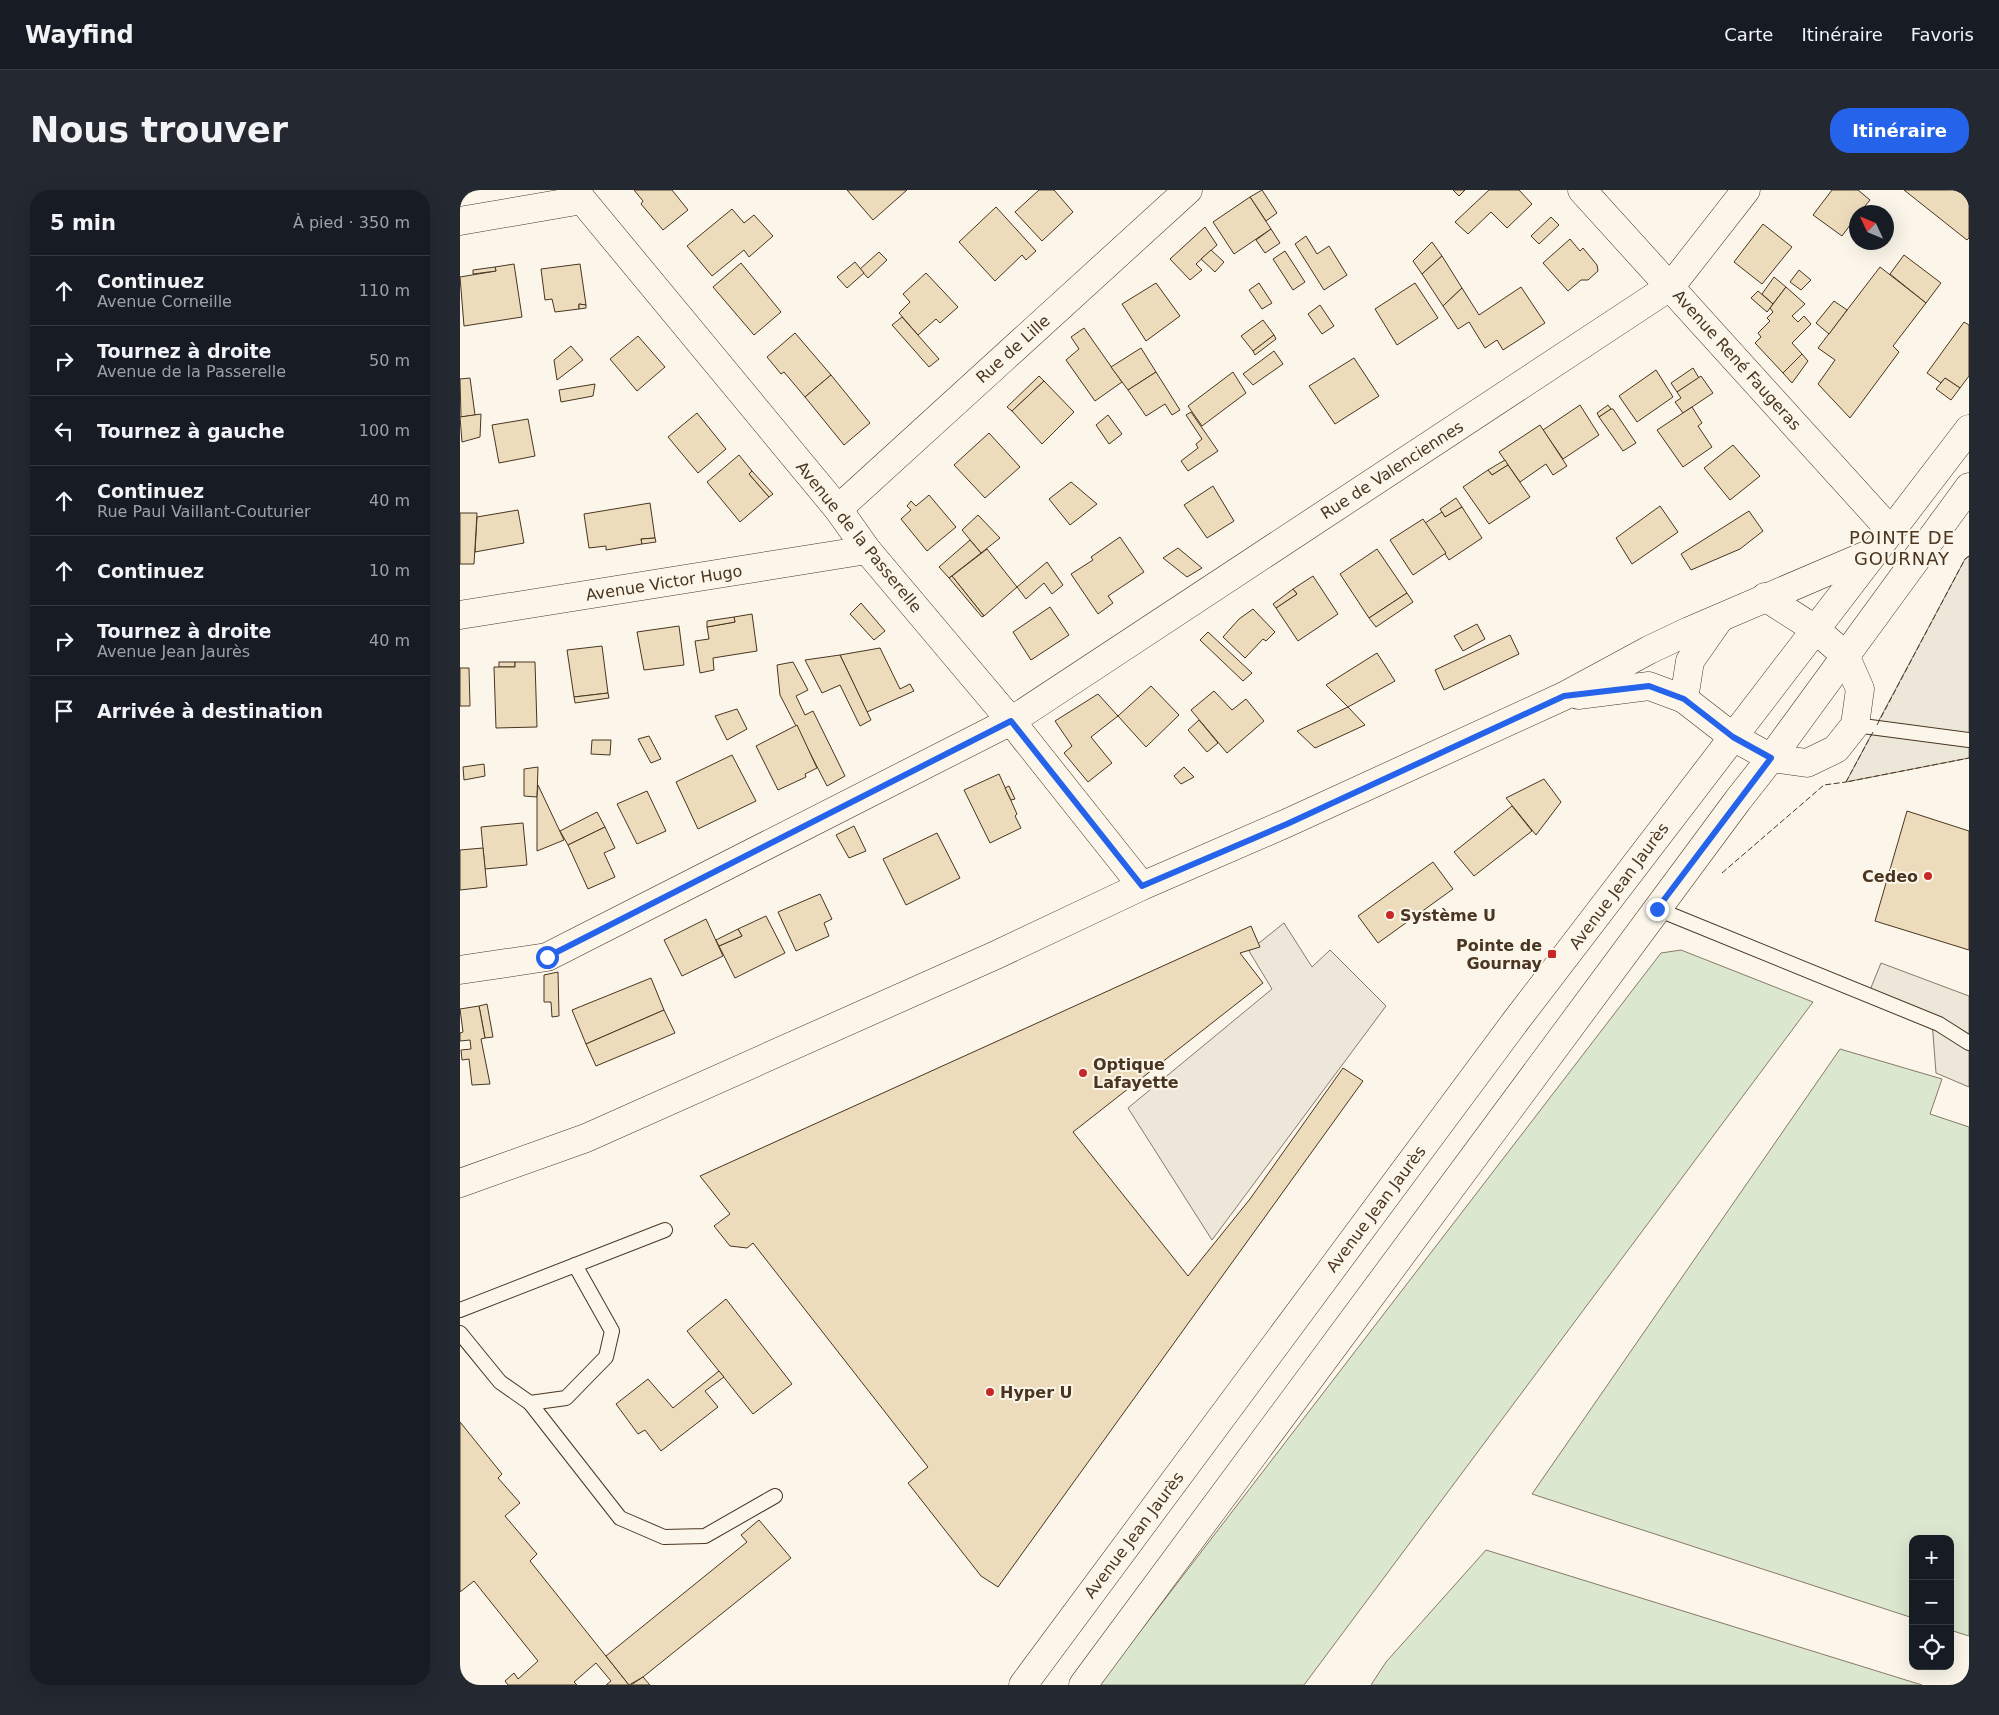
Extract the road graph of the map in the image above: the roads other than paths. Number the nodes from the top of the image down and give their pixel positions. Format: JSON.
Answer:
{"nodes":[{"id":1,"x":1188,"y":190,"type":"edge"},
{"id":2,"x":1582,"y":190,"type":"edge"},
{"id":3,"x":1746,"y":190,"type":"edge"},
{"id":4,"x":578,"y":195,"type":"edge"},
{"id":5,"x":460,"y":221,"type":"edge"},
{"id":6,"x":1671,"y":286,"type":"junction"},
{"id":7,"x":1969,"y":429,"type":"edge"},
{"id":8,"x":1969,"y":487,"type":"edge"},
{"id":9,"x":838,"y":509,"type":"junction"},
{"id":10,"x":1891,"y":531,"type":"junction"},
{"id":11,"x":868,"y":550,"type":"junction"},
{"id":12,"x":1872,"y":553,"type":"junction"},
{"id":13,"x":1766,"y":597,"type":"junction"},
{"id":14,"x":460,"y":615,"type":"edge"},
{"id":15,"x":1720,"y":618,"type":"junction"},
{"id":16,"x":1815,"y":629,"type":"junction"},
{"id":17,"x":1845,"y":655,"type":"junction"},
{"id":18,"x":1564,"y":696,"type":"junction"},
{"id":19,"x":1684,"y":699,"type":"junction"},
{"id":20,"x":1011,"y":721,"type":"junction"},
{"id":21,"x":1855,"y":726,"type":"junction"},
{"id":22,"x":1733,"y":737,"type":"junction"},
{"id":23,"x":1969,"y":740,"type":"edge"},
{"id":24,"x":1771,"y":758,"type":"junction"},
{"id":25,"x":1142,"y":886,"type":"junction"},
{"id":26,"x":1657,"y":909,"type":"junction"},
{"id":27,"x":460,"y":970,"type":"edge"},
{"id":28,"x":1969,"y":1043,"type":"edge"},
{"id":29,"x":460,"y":1183,"type":"edge"},
{"id":30,"x":665,"y":1230,"type":"dead end"},
{"id":31,"x":575,"y":1265,"type":"junction"},
{"id":32,"x":460,"y":1310,"type":"edge"},
{"id":33,"x":460,"y":1332,"type":"edge"},
{"id":34,"x":530,"y":1403,"type":"junction"},
{"id":35,"x":775,"y":1496,"type":"dead end"},
{"id":36,"x":1023,"y":1685,"type":"edge"},
{"id":37,"x":1083,"y":1685,"type":"edge"}],
"edges":[{"from":1,"to":9,"type":"main road","name":"Rue de Lille"},
{"from":2,"to":6,"type":"main road","name":"Avenue René Faugeras"},
{"from":3,"to":6,"type":"main road","name":"Rue de Valenciennes"},
{"from":4,"to":5,"type":"main road"},
{"from":4,"to":9,"type":"main road","name":"Avenue de la Passerelle"},
{"from":6,"to":10,"type":"main road","name":"Avenue René Faugeras"},
{"from":6,"to":20,"type":"main road","name":"Rue de Valenciennes"},
{"from":7,"to":10,"type":"main road","name":"Avenue Jean Jaurès"},
{"from":8,"to":17,"type":"main road"},
{"from":9,"to":11,"type":"main road","name":"Avenue de la Passerelle"},
{"from":10,"to":12,"type":"main road","name":"Avenue Jean Jaurès"},
{"from":11,"to":14,"type":"main road","name":"Avenue Victor Hugo"},
{"from":11,"to":20,"type":"main road","name":"Avenue de la Passerelle"},
{"from":12,"to":13,"type":"main road"},
{"from":12,"to":16,"type":"main road","name":"Avenue Jean Jaurès"},
{"from":13,"to":15,"type":"main road"},
{"from":13,"to":16,"type":"main road"},
{"from":15,"to":18,"type":"main road"},
{"from":15,"to":19,"type":"main road"},
{"from":16,"to":17,"type":"main road"},
{"from":16,"to":22,"type":"main road","name":"Avenue Jean Jaurès"},
{"from":17,"to":21,"type":"main road"},
{"from":17,"to":24,"type":"main road"},
{"from":18,"to":19,"type":"main road"},
{"from":18,"to":25,"type":"main road"},
{"from":19,"to":22,"type":"main road"},
{"from":20,"to":25,"type":"main road","name":"Avenue de la Passerelle"},
{"from":20,"to":27,"type":"main road","name":"Rue de Valenciennes"},
{"from":21,"to":23,"type":"lane"},
{"from":21,"to":24,"type":"main road"},
{"from":22,"to":24,"type":"main road"},
{"from":22,"to":36,"type":"main road","name":"Avenue Jean Jaurès"},
{"from":24,"to":26,"type":"main road"},
{"from":25,"to":29,"type":"main road"},
{"from":26,"to":28,"type":"lane"},
{"from":26,"to":37,"type":"main road"},
{"from":30,"to":31,"type":"lane"},
{"from":31,"to":32,"type":"lane"},
{"from":31,"to":34,"type":"lane"},
{"from":33,"to":34,"type":"lane"},
{"from":34,"to":35,"type":"lane"}]}
